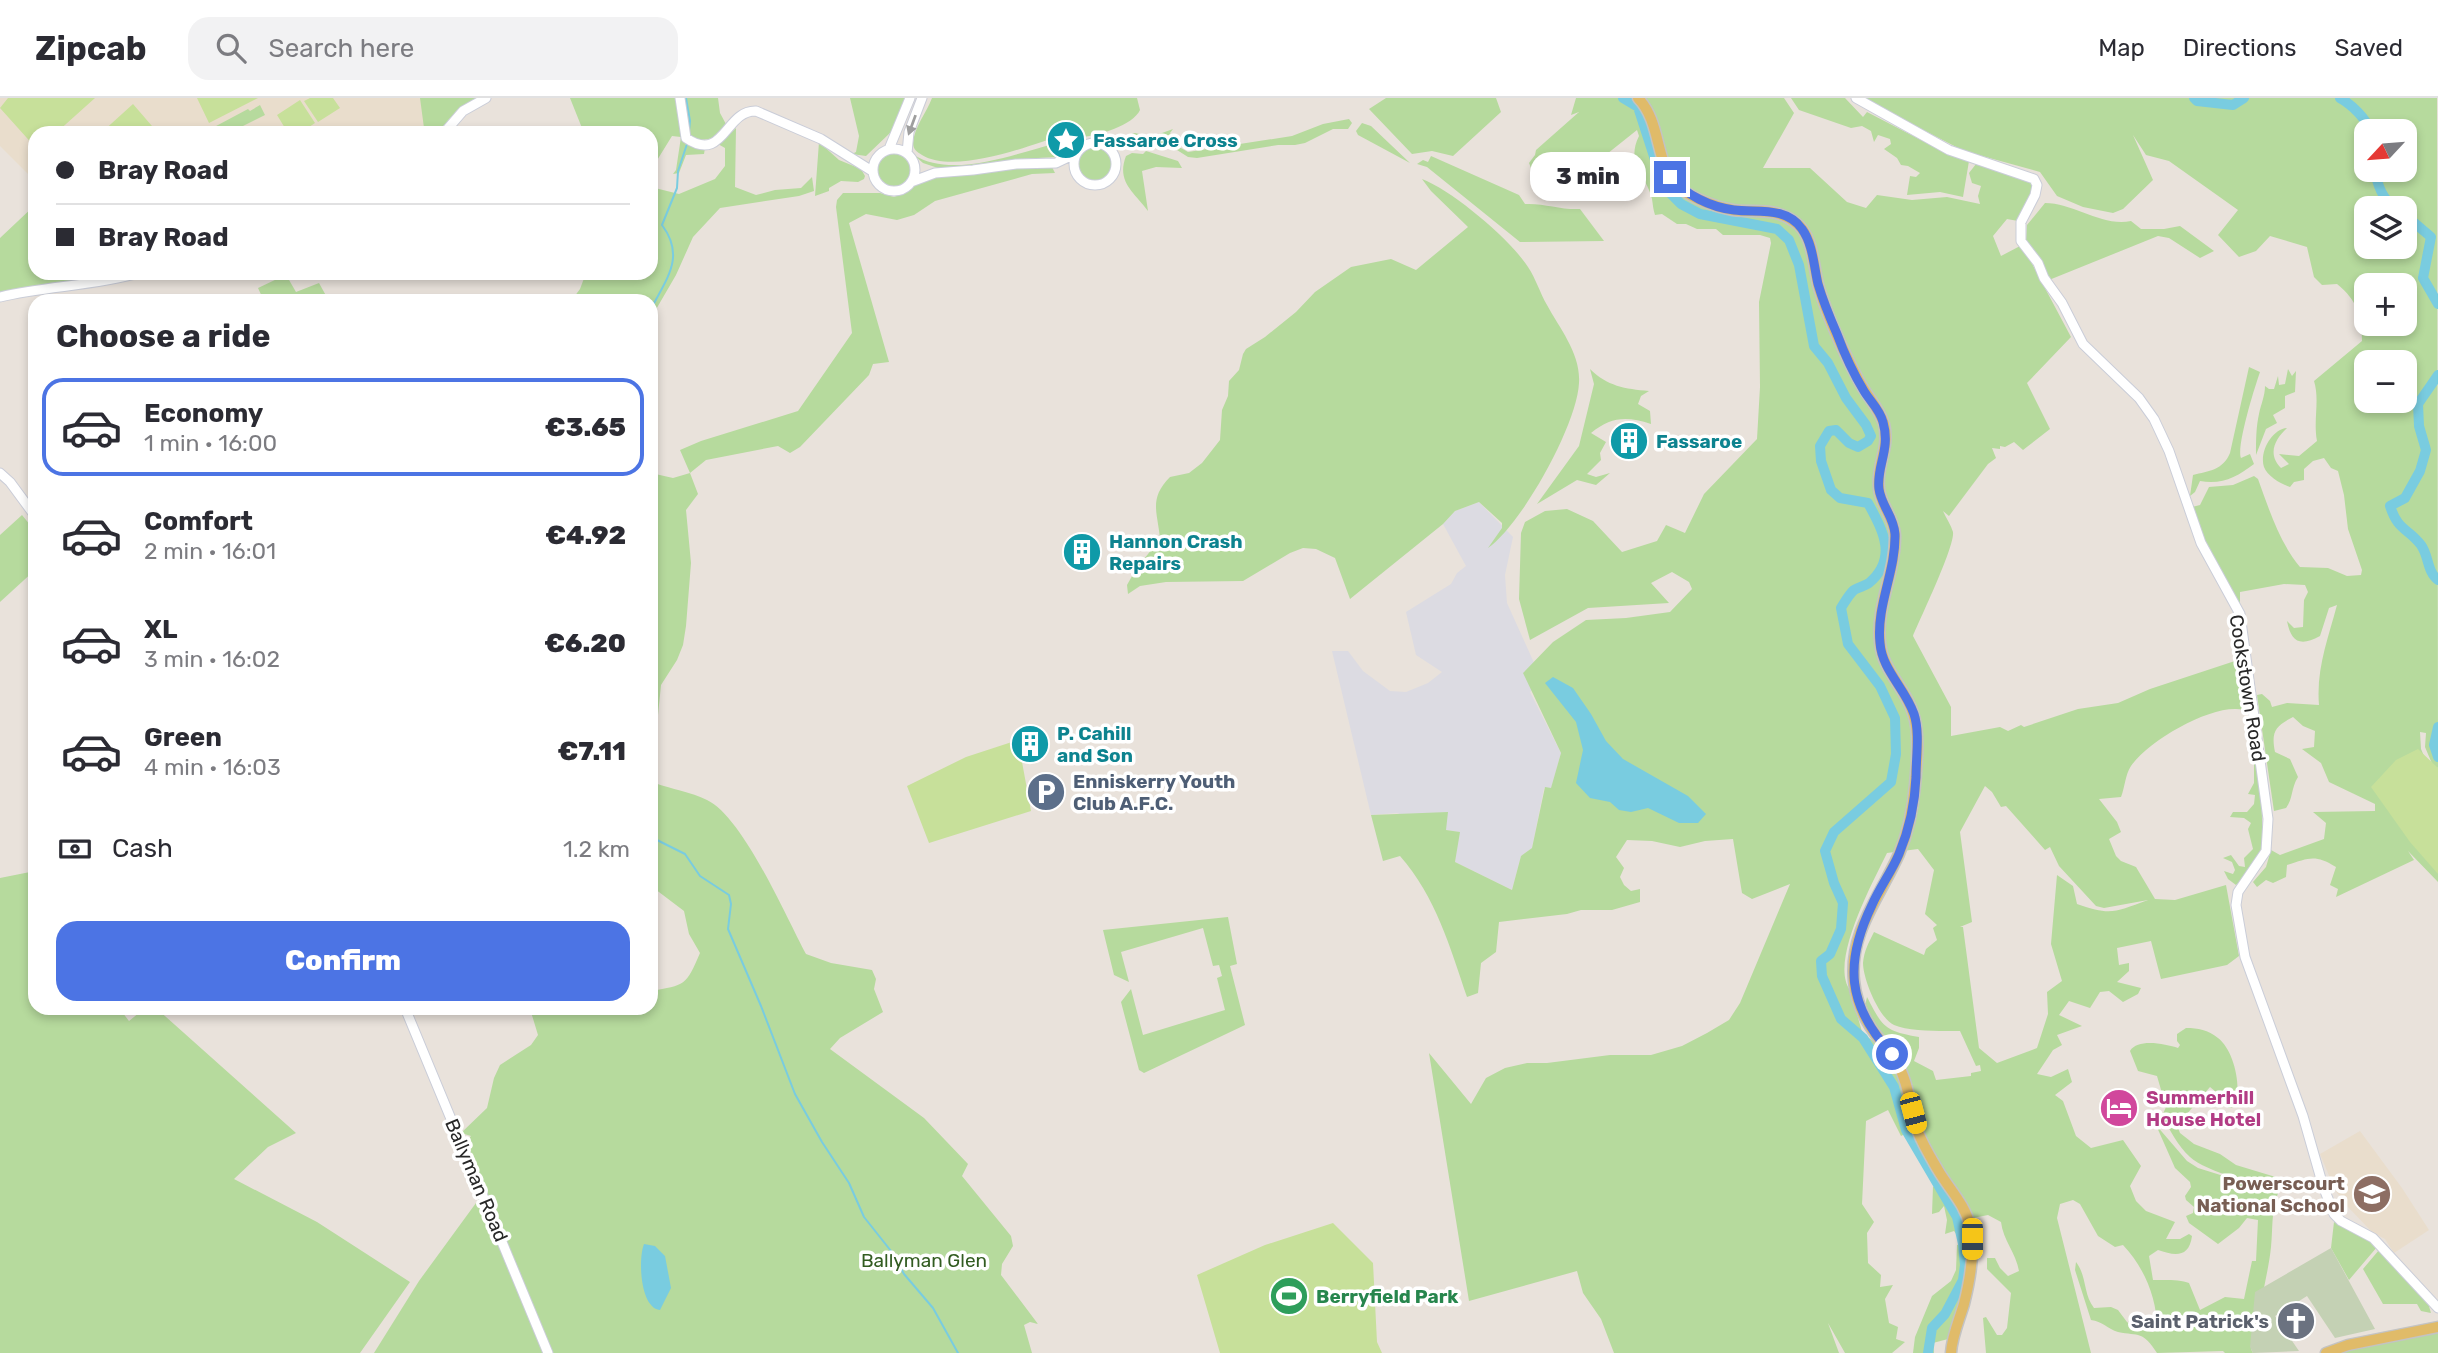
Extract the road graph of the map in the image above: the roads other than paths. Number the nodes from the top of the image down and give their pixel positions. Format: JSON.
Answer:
{"nodes":[{"id":1,"x":485,"y":98,"type":"edge"},
{"id":2,"x":680,"y":98,"type":"edge"},
{"id":3,"x":910,"y":98,"type":"edge"},
{"id":4,"x":922,"y":98,"type":"edge"},
{"id":5,"x":1638,"y":98,"type":"edge"},
{"id":6,"x":1856,"y":98,"type":"edge"},
{"id":7,"x":450,"y":126,"type":"edge"},
{"id":8,"x":890,"y":149,"type":"junction"},
{"id":9,"x":907,"y":153,"type":"junction"},
{"id":10,"x":1077,"y":153,"type":"junction"},
{"id":11,"x":876,"y":158,"type":"junction"},
{"id":12,"x":858,"y":161,"type":"junction"},
{"id":13,"x":913,"y":162,"type":"junction"},
{"id":14,"x":1056,"y":163,"type":"junction"},
{"id":15,"x":872,"y":171,"type":"junction"},
{"id":16,"x":935,"y":173,"type":"junction"},
{"id":17,"x":1080,"y":178,"type":"junction"},
{"id":18,"x":911,"y":182,"type":"junction"},
{"id":19,"x":111,"y":280,"type":"edge"},
{"id":20,"x":0,"y":297,"type":"edge"},
{"id":21,"x":0,"y":473,"type":"edge"},
{"id":22,"x":28,"y":506,"type":"edge"},
{"id":23,"x":408,"y":1015,"type":"edge"},
{"id":24,"x":2438,"y":1308,"type":"edge"},
{"id":25,"x":2438,"y":1327,"type":"edge"},
{"id":26,"x":548,"y":1353,"type":"edge"},
{"id":27,"x":1951,"y":1353,"type":"edge"},
{"id":28,"x":2326,"y":1353,"type":"edge"}],
"edges":[{"from":1,"to":7,"type":"street"},
{"from":2,"to":12,"type":"street"},
{"from":3,"to":8,"type":"street"},
{"from":4,"to":9,"type":"street","one_way":true},
{"from":5,"to":27,"type":"main road"},
{"from":6,"to":24,"type":"street","name":"Cookstown Road"},
{"from":8,"to":9,"type":"street"},
{"from":8,"to":11,"type":"street"},
{"from":9,"to":13,"type":"street"},
{"from":10,"to":14,"type":"street"},
{"from":10,"to":17,"type":"street"},
{"from":10,"to":17,"type":"street"},
{"from":11,"to":12,"type":"street"},
{"from":11,"to":15,"type":"street"},
{"from":12,"to":15,"type":"street"},
{"from":13,"to":16,"type":"street"},
{"from":13,"to":18,"type":"street"},
{"from":14,"to":16,"type":"street"},
{"from":14,"to":17,"type":"street"},
{"from":15,"to":18,"type":"street"},
{"from":16,"to":18,"type":"street"},
{"from":19,"to":20,"type":"street"},
{"from":21,"to":22,"type":"street"},
{"from":23,"to":26,"type":"street","name":"Ballyman Road"},
{"from":25,"to":28,"type":"main road"}]}
